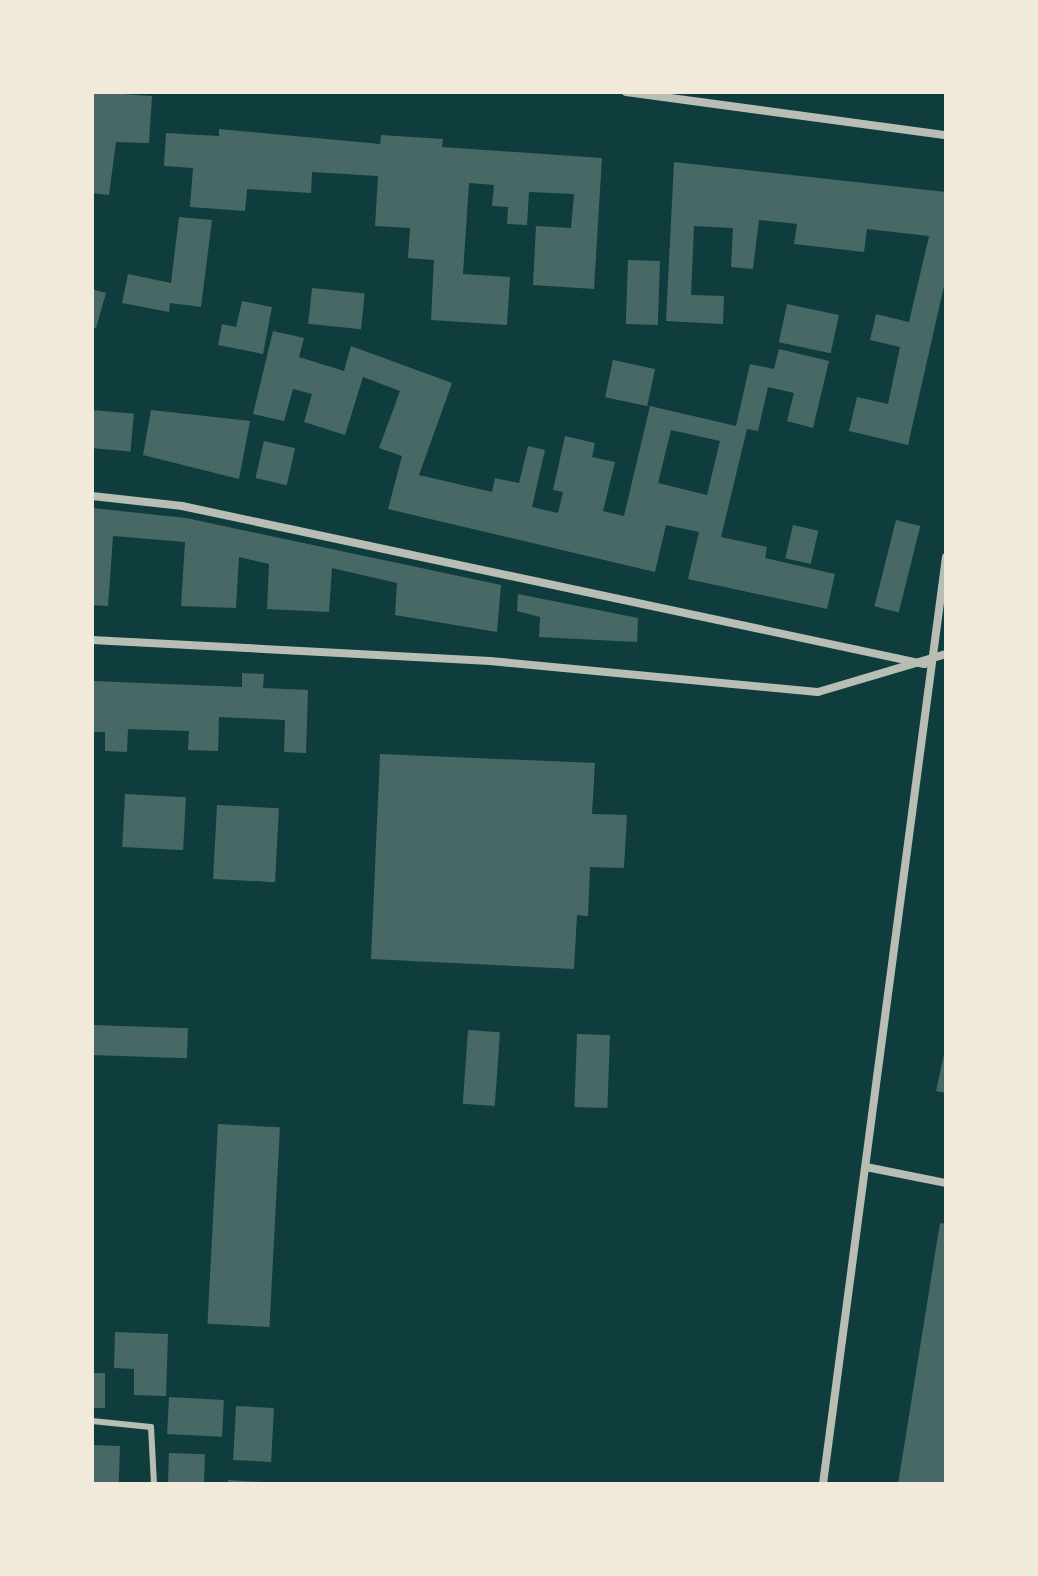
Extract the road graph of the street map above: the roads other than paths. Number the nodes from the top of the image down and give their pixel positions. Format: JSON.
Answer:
{"nodes":[{"id":1,"x":626,"y":92,"type":"edge"},
{"id":2,"x":946,"y":135,"type":"edge"},
{"id":3,"x":92,"y":496,"type":"edge"},
{"id":4,"x":946,"y":557,"type":"edge"},
{"id":5,"x":92,"y":640,"type":"edge"},
{"id":6,"x":946,"y":654,"type":"edge"},
{"id":7,"x":929,"y":665,"type":"junction"},
{"id":8,"x":866,"y":1167,"type":"junction"},
{"id":9,"x":946,"y":1183,"type":"edge"},
{"id":10,"x":92,"y":1421,"type":"edge"},
{"id":11,"x":154,"y":1484,"type":"edge"},
{"id":12,"x":823,"y":1484,"type":"edge"}],
"edges":[{"from":1,"to":2,"type":"street"},
{"from":3,"to":7,"type":"street"},
{"from":4,"to":7,"type":"street"},
{"from":5,"to":7,"type":"street"},
{"from":6,"to":7,"type":"street"},
{"from":7,"to":8,"type":"street"},
{"from":8,"to":9,"type":"street"},
{"from":8,"to":12,"type":"street"},
{"from":10,"to":11,"type":"lane"}]}
